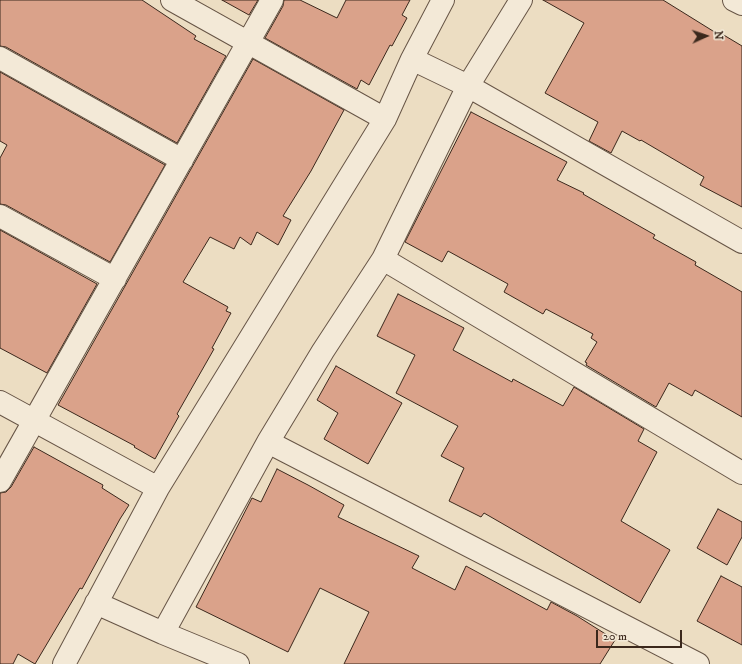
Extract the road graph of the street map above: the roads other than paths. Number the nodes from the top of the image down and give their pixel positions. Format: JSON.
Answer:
{"nodes":[{"id":1,"x":172,"y":0,"type":"edge"},
{"id":2,"x":272,"y":0,"type":"edge"},
{"id":3,"x":443,"y":0,"type":"edge"},
{"id":4,"x":521,"y":0,"type":"edge"},
{"id":5,"x":734,"y":0,"type":"edge"},
{"id":6,"x":742,"y":4,"type":"edge"},
{"id":7,"x":248,"y":42,"type":"junction"},
{"id":8,"x":0,"y":58,"type":"edge"},
{"id":9,"x":412,"y":59,"type":"junction"},
{"id":10,"x":468,"y":86,"type":"junction"},
{"id":11,"x":385,"y":119,"type":"junction"},
{"id":12,"x":182,"y":160,"type":"junction"},
{"id":13,"x":0,"y":216,"type":"edge"},
{"id":14,"x":742,"y":242,"type":"edge"},
{"id":15,"x":383,"y":259,"type":"junction"},
{"id":16,"x":115,"y":279,"type":"junction"},
{"id":17,"x":0,"y":402,"type":"edge"},
{"id":18,"x":34,"y":421,"type":"junction"},
{"id":19,"x":268,"y":442,"type":"junction"},
{"id":20,"x":742,"y":473,"type":"edge"},
{"id":21,"x":0,"y":480,"type":"edge"},
{"id":22,"x":158,"y":488,"type":"junction"},
{"id":23,"x":96,"y":603,"type":"junction"},
{"id":24,"x":163,"y":633,"type":"junction"},
{"id":25,"x":64,"y":664,"type":"edge"},
{"id":26,"x":238,"y":664,"type":"edge"},
{"id":27,"x":698,"y":664,"type":"edge"}],
"edges":[{"from":1,"to":7,"type":"street"},
{"from":2,"to":7,"type":"street"},
{"from":3,"to":9,"type":"street"},
{"from":4,"to":10,"type":"street"},
{"from":5,"to":6,"type":"street"},
{"from":7,"to":11,"type":"street"},
{"from":7,"to":12,"type":"street"},
{"from":8,"to":12,"type":"street"},
{"from":9,"to":10,"type":"street"},
{"from":9,"to":11,"type":"street"},
{"from":10,"to":14,"type":"street"},
{"from":10,"to":15,"type":"street"},
{"from":11,"to":22,"type":"street"},
{"from":12,"to":16,"type":"street"},
{"from":13,"to":16,"type":"street"},
{"from":15,"to":19,"type":"street"},
{"from":15,"to":20,"type":"street"},
{"from":16,"to":18,"type":"street"},
{"from":17,"to":18,"type":"street"},
{"from":18,"to":21,"type":"street"},
{"from":18,"to":22,"type":"street"},
{"from":19,"to":24,"type":"street"},
{"from":19,"to":27,"type":"street"},
{"from":22,"to":23,"type":"street"},
{"from":23,"to":24,"type":"street"},
{"from":23,"to":25,"type":"street"},
{"from":24,"to":26,"type":"street"}]}
